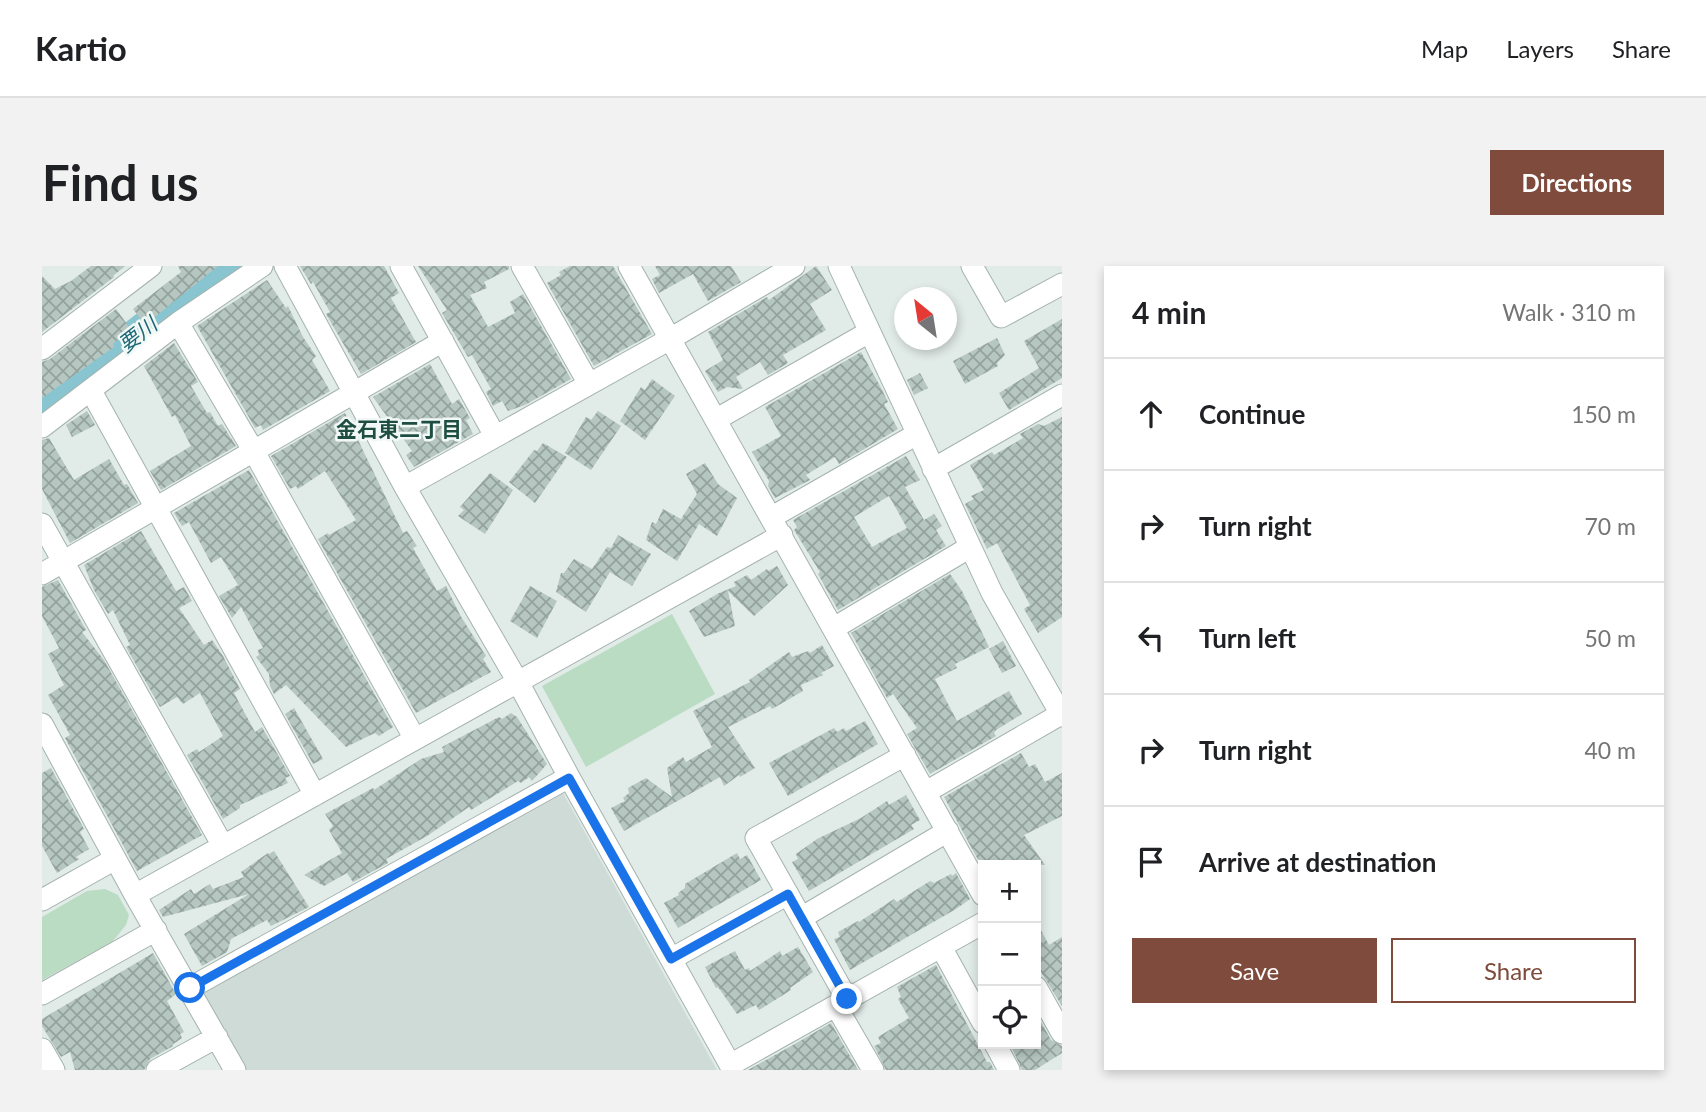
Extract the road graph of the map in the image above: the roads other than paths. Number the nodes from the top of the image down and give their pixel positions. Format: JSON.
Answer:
{"nodes":[{"id":1,"x":151,"y":266,"type":"edge"},
{"id":2,"x":262,"y":266,"type":"edge"},
{"id":3,"x":285,"y":266,"type":"edge"},
{"id":4,"x":401,"y":266,"type":"edge"},
{"id":5,"x":522,"y":266,"type":"edge"},
{"id":6,"x":629,"y":266,"type":"edge"},
{"id":7,"x":794,"y":266,"type":"edge"},
{"id":8,"x":839,"y":266,"type":"edge"},
{"id":9,"x":972,"y":266,"type":"edge"},
{"id":10,"x":1062,"y":284,"type":"edge"},
{"id":11,"x":178,"y":323,"type":"junction"},
{"id":12,"x":869,"y":332,"type":"junction"},
{"id":13,"x":670,"y":339,"type":"junction"},
{"id":14,"x":443,"y":341,"type":"junction"},
{"id":15,"x":42,"y":349,"type":"edge"},
{"id":16,"x":589,"y":384,"type":"junction"},
{"id":17,"x":90,"y":390,"type":"junction"},
{"id":18,"x":353,"y":391,"type":"junction"},
{"id":19,"x":1062,"y":395,"type":"edge"},
{"id":20,"x":717,"y":419,"type":"junction"},
{"id":21,"x":42,"y":427,"type":"edge"},
{"id":22,"x":917,"y":435,"type":"junction"},
{"id":23,"x":495,"y":436,"type":"junction"},
{"id":24,"x":253,"y":450,"type":"junction"},
{"id":25,"x":933,"y":469,"type":"junction"},
{"id":26,"x":405,"y":487,"type":"junction"},
{"id":27,"x":156,"y":507,"type":"junction"},
{"id":28,"x":42,"y":524,"type":"edge"},
{"id":29,"x":777,"y":526,"type":"junction"},
{"id":30,"x":970,"y":547,"type":"junction"},
{"id":31,"x":63,"y":561,"type":"junction"},
{"id":32,"x":42,"y":574,"type":"edge"},
{"id":33,"x":834,"y":628,"type":"junction"},
{"id":34,"x":518,"y":682,"type":"junction"},
{"id":35,"x":1062,"y":715,"type":"edge"},
{"id":36,"x":42,"y":724,"type":"edge"},
{"id":37,"x":415,"y":739,"type":"junction"},
{"id":38,"x":48,"y":748,"type":"edge"},
{"id":39,"x":905,"y":755,"type":"junction"},
{"id":40,"x":569,"y":778,"type":"junction"},
{"id":41,"x":926,"y":792,"type":"junction"},
{"id":42,"x":314,"y":795,"type":"junction"},
{"id":43,"x":948,"y":831,"type":"junction"},
{"id":44,"x":223,"y":846,"type":"junction"},
{"id":45,"x":116,"y":859,"type":"junction"},
{"id":46,"x":978,"y":886,"type":"edge"},
{"id":47,"x":788,"y":894,"type":"junction"},
{"id":48,"x":135,"y":895,"type":"junction"},
{"id":49,"x":42,"y":900,"type":"edge"},
{"id":50,"x":801,"y":918,"type":"junction"},
{"id":51,"x":978,"y":926,"type":"edge"},
{"id":52,"x":156,"y":930,"type":"junction"},
{"id":53,"x":941,"y":947,"type":"junction"},
{"id":54,"x":671,"y":959,"type":"junction"},
{"id":55,"x":190,"y":988,"type":"junction"},
{"id":56,"x":42,"y":994,"type":"edge"},
{"id":57,"x":1048,"y":995,"type":"edge"},
{"id":58,"x":841,"y":1002,"type":"junction"},
{"id":59,"x":978,"y":1014,"type":"edge"},
{"id":60,"x":1062,"y":1032,"type":"edge"},
{"id":61,"x":217,"y":1037,"type":"junction"},
{"id":62,"x":42,"y":1049,"type":"edge"},
{"id":63,"x":998,"y":1049,"type":"edge"},
{"id":64,"x":731,"y":1067,"type":"edge"},
{"id":65,"x":54,"y":1070,"type":"edge"},
{"id":66,"x":157,"y":1070,"type":"edge"},
{"id":67,"x":235,"y":1070,"type":"edge"},
{"id":68,"x":873,"y":1070,"type":"edge"},
{"id":69,"x":1009,"y":1070,"type":"edge"}],
"edges":[{"from":1,"to":15,"type":"street"},
{"from":2,"to":11,"type":"street"},
{"from":3,"to":18,"type":"street"},
{"from":4,"to":14,"type":"street"},
{"from":5,"to":16,"type":"street"},
{"from":6,"to":13,"type":"street"},
{"from":7,"to":13,"type":"street"},
{"from":8,"to":12,"type":"street"},
{"from":9,"to":10,"type":"street"},
{"from":11,"to":17,"type":"street"},
{"from":11,"to":24,"type":"street"},
{"from":12,"to":20,"type":"street"},
{"from":12,"to":22,"type":"street"},
{"from":13,"to":16,"type":"street"},
{"from":13,"to":20,"type":"street"},
{"from":14,"to":18,"type":"street"},
{"from":14,"to":23,"type":"street"},
{"from":16,"to":23,"type":"street"},
{"from":17,"to":21,"type":"street"},
{"from":17,"to":27,"type":"street"},
{"from":18,"to":24,"type":"street"},
{"from":18,"to":26,"type":"street"},
{"from":19,"to":25,"type":"street"},
{"from":20,"to":29,"type":"street"},
{"from":22,"to":25,"type":"street"},
{"from":22,"to":29,"type":"street"},
{"from":23,"to":26,"type":"street"},
{"from":24,"to":27,"type":"street"},
{"from":24,"to":37,"type":"street"},
{"from":25,"to":30,"type":"street"},
{"from":26,"to":34,"type":"street"},
{"from":27,"to":31,"type":"street"},
{"from":27,"to":42,"type":"street"},
{"from":28,"to":31,"type":"street"},
{"from":29,"to":33,"type":"street"},
{"from":29,"to":34,"type":"street"},
{"from":30,"to":33,"type":"street"},
{"from":30,"to":35,"type":"street"},
{"from":31,"to":32,"type":"street"},
{"from":31,"to":44,"type":"street"},
{"from":33,"to":39,"type":"street"},
{"from":34,"to":37,"type":"street"},
{"from":34,"to":40,"type":"street"},
{"from":35,"to":41,"type":"street"},
{"from":36,"to":38,"type":"street"},
{"from":37,"to":42,"type":"street"},
{"from":38,"to":45,"type":"street"},
{"from":39,"to":41,"type":"street"},
{"from":39,"to":47,"type":"street"},
{"from":40,"to":54,"type":"street"},
{"from":40,"to":55,"type":"street"},
{"from":41,"to":43,"type":"street"},
{"from":42,"to":44,"type":"street"},
{"from":43,"to":46,"type":"street"},
{"from":43,"to":50,"type":"street"},
{"from":44,"to":48,"type":"street"},
{"from":45,"to":48,"type":"street"},
{"from":45,"to":49,"type":"street"},
{"from":47,"to":50,"type":"street"},
{"from":47,"to":54,"type":"street"},
{"from":48,"to":52,"type":"street"},
{"from":50,"to":58,"type":"street"},
{"from":51,"to":53,"type":"street"},
{"from":52,"to":55,"type":"street"},
{"from":52,"to":56,"type":"street"},
{"from":53,"to":58,"type":"street"},
{"from":53,"to":59,"type":"street"},
{"from":54,"to":64,"type":"street"},
{"from":55,"to":61,"type":"street"},
{"from":57,"to":60,"type":"street"},
{"from":58,"to":64,"type":"street"},
{"from":58,"to":68,"type":"street"},
{"from":61,"to":66,"type":"street"},
{"from":61,"to":67,"type":"street"},
{"from":62,"to":65,"type":"street"},
{"from":63,"to":69,"type":"street"}]}
